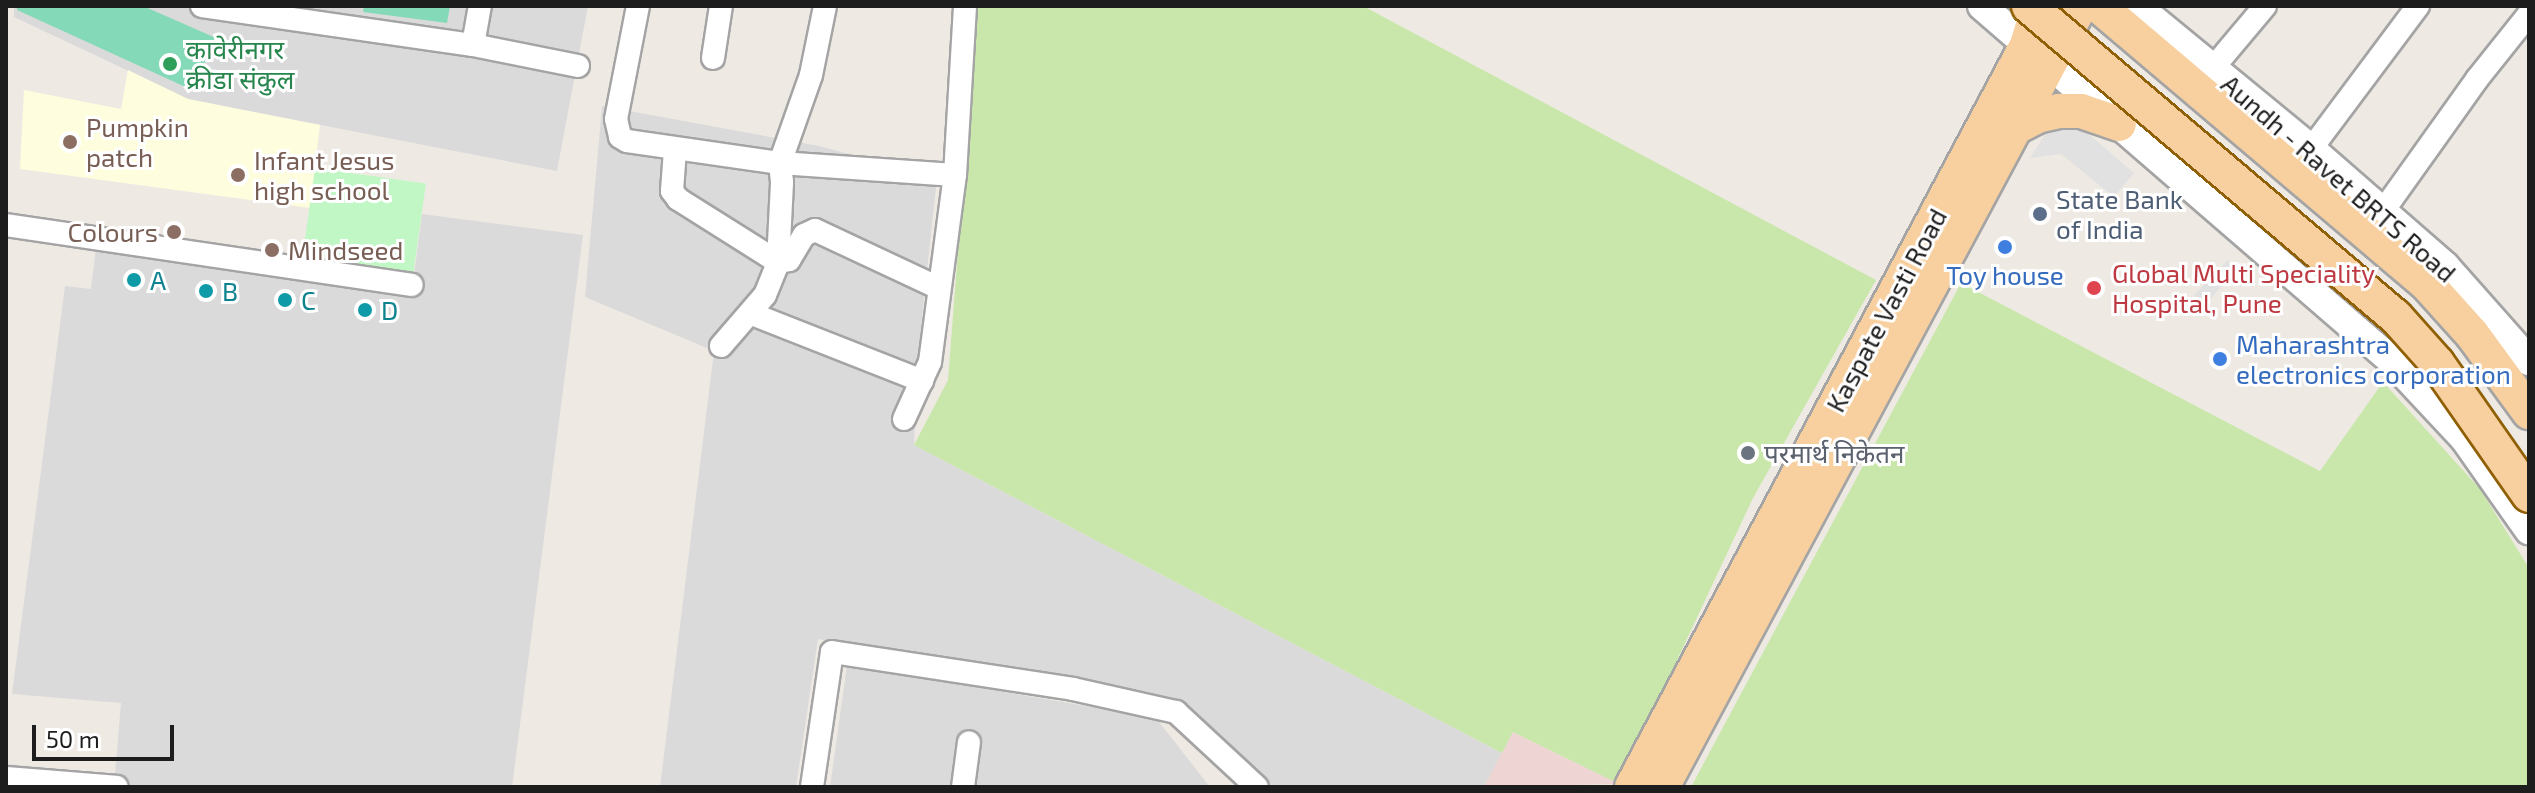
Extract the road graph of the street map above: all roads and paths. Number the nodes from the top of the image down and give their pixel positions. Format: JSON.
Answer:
{"nodes":[{"id":1,"x":202,"y":6,"type":"edge"},
{"id":2,"x":480,"y":6,"type":"edge"},
{"id":3,"x":638,"y":6,"type":"edge"},
{"id":4,"x":721,"y":6,"type":"edge"},
{"id":5,"x":825,"y":6,"type":"edge"},
{"id":6,"x":965,"y":6,"type":"edge"},
{"id":7,"x":1982,"y":6,"type":"edge"},
{"id":8,"x":2029,"y":6,"type":"edge"},
{"id":9,"x":2039,"y":6,"type":"edge"},
{"id":10,"x":2080,"y":6,"type":"edge"},
{"id":11,"x":2099,"y":6,"type":"edge"},
{"id":12,"x":2137,"y":6,"type":"edge"},
{"id":13,"x":2265,"y":6,"type":"edge"},
{"id":14,"x":2418,"y":6,"type":"edge"},
{"id":15,"x":2529,"y":14,"type":"edge"},
{"id":16,"x":473,"y":45,"type":"junction"},
{"id":17,"x":2037,"y":54,"type":"junction"},
{"id":18,"x":713,"y":58,"type":"dead end"},
{"id":19,"x":578,"y":66,"type":"dead end"},
{"id":20,"x":2213,"y":68,"type":"junction"},
{"id":21,"x":2119,"y":124,"type":"junction"},
{"id":22,"x":2012,"y":129,"type":"junction"},
{"id":23,"x":2311,"y":149,"type":"junction"},
{"id":24,"x":675,"y":150,"type":"junction"},
{"id":25,"x":780,"y":163,"type":"junction"},
{"id":26,"x":955,"y":175,"type":"junction"},
{"id":27,"x":2383,"y":211,"type":"junction"},
{"id":28,"x":6,"y":225,"type":"edge"},
{"id":29,"x":778,"y":262,"type":"junction"},
{"id":30,"x":412,"y":285,"type":"dead end"},
{"id":31,"x":939,"y":288,"type":"junction"},
{"id":32,"x":752,"y":314,"type":"junction"},
{"id":33,"x":721,"y":346,"type":"dead end"},
{"id":34,"x":1874,"y":361,"type":"junction"},
{"id":35,"x":2529,"y":361,"type":"edge"},
{"id":36,"x":922,"y":381,"type":"junction"},
{"id":37,"x":2529,"y":412,"type":"edge"},
{"id":38,"x":904,"y":419,"type":"dead end"},
{"id":39,"x":2529,"y":495,"type":"edge"},
{"id":40,"x":2529,"y":530,"type":"edge"},
{"id":41,"x":969,"y":742,"type":"dead end"},
{"id":42,"x":6,"y":778,"type":"edge"},
{"id":43,"x":44,"y":784,"type":"edge"},
{"id":44,"x":117,"y":787,"type":"edge"},
{"id":45,"x":812,"y":787,"type":"edge"},
{"id":46,"x":963,"y":787,"type":"edge"},
{"id":47,"x":1257,"y":787,"type":"edge"},
{"id":48,"x":1632,"y":787,"type":"edge"},
{"id":49,"x":1662,"y":787,"type":"edge"}],
"edges":[{"from":1,"to":16,"type":"street"},
{"from":2,"to":16,"type":"street"},
{"from":3,"to":24,"type":"street"},
{"from":4,"to":18,"type":"street"},
{"from":5,"to":25,"type":"street"},
{"from":6,"to":26,"type":"street"},
{"from":7,"to":17,"type":"street"},
{"from":8,"to":39,"type":"main road","bridge":true},
{"from":9,"to":17,"type":"main road"},
{"from":10,"to":17,"type":"main road"},
{"from":11,"to":37,"type":"main road"},
{"from":12,"to":20,"type":"street","name":"Aundh - Ravet BRTS Road"},
{"from":13,"to":20,"type":"street"},
{"from":14,"to":23,"type":"street"},
{"from":15,"to":27,"type":"street"},
{"from":16,"to":19,"type":"street"},
{"from":17,"to":21,"type":"street"},
{"from":17,"to":22,"type":"main road","name":"Kaspate Vasti Road"},
{"from":17,"to":34,"type":"main road","name":"Kaspate Vasti Road"},
{"from":20,"to":23,"type":"street","name":"Aundh - Ravet BRTS Road"},
{"from":21,"to":22,"type":"main road"},
{"from":21,"to":40,"type":"street"},
{"from":22,"to":34,"type":"main road","name":"Kaspate Vasti Road"},
{"from":23,"to":27,"type":"street","name":"Aundh - Ravet BRTS Road"},
{"from":24,"to":25,"type":"street"},
{"from":24,"to":29,"type":"street"},
{"from":25,"to":26,"type":"street"},
{"from":25,"to":29,"type":"street"},
{"from":26,"to":31,"type":"street"},
{"from":27,"to":35,"type":"street","name":"Aundh - Ravet BRTS Road"},
{"from":28,"to":30,"type":"street"},
{"from":29,"to":31,"type":"street"},
{"from":29,"to":32,"type":"street"},
{"from":31,"to":36,"type":"street"},
{"from":32,"to":33,"type":"street"},
{"from":32,"to":36,"type":"street"},
{"from":34,"to":48,"type":"main road","name":"Kaspate Vasti Road"},
{"from":34,"to":49,"type":"main road","name":"Kaspate Vasti Road"},
{"from":36,"to":38,"type":"street"},
{"from":41,"to":46,"type":"street"},
{"from":42,"to":43,"type":"street"},
{"from":43,"to":44,"type":"street"},
{"from":45,"to":47,"type":"street"}]}
